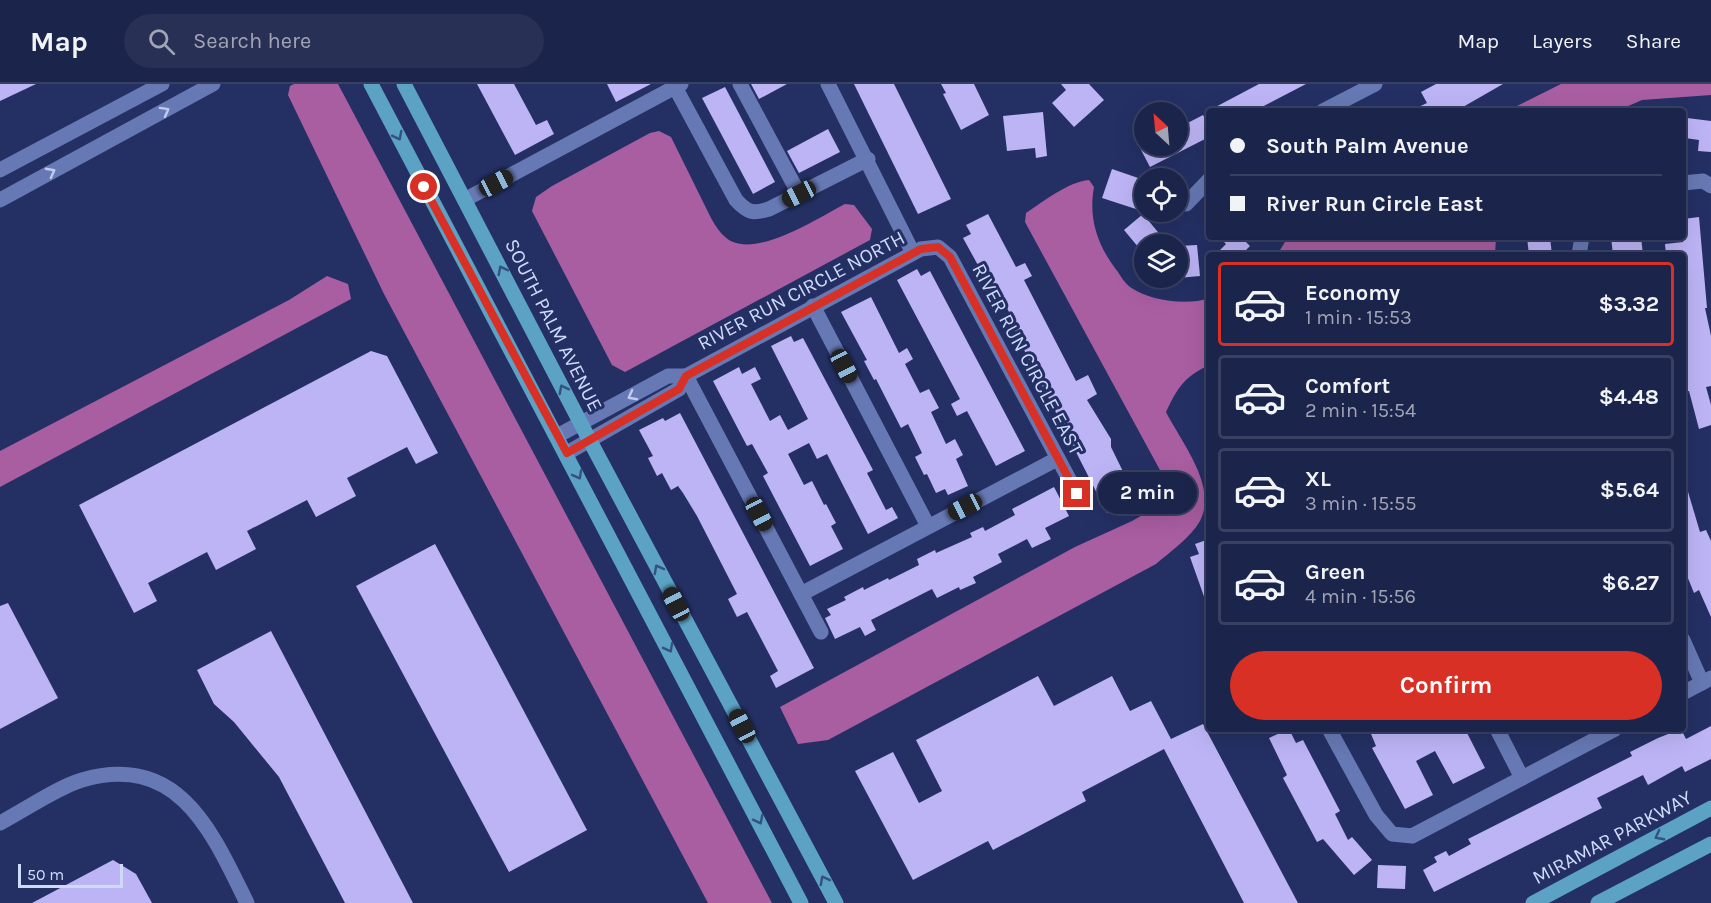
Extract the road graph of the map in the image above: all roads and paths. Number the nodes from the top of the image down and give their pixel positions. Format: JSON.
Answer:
{"nodes":[{"id":1,"x":162,"y":84,"type":"edge"},
{"id":2,"x":213,"y":84,"type":"edge"},
{"id":3,"x":371,"y":84,"type":"edge"},
{"id":4,"x":404,"y":84,"type":"edge"},
{"id":5,"x":740,"y":84,"type":"edge"},
{"id":6,"x":828,"y":84,"type":"edge"},
{"id":7,"x":1375,"y":84,"type":"edge"},
{"id":8,"x":678,"y":86,"type":"edge"},
{"id":9,"x":1329,"y":108,"type":"edge"},
{"id":10,"x":868,"y":159,"type":"junction"},
{"id":11,"x":0,"y":170,"type":"edge"},
{"id":12,"x":1206,"y":183,"type":"edge"},
{"id":13,"x":1686,"y":183,"type":"edge"},
{"id":14,"x":1711,"y":186,"type":"edge"},
{"id":15,"x":799,"y":194,"type":"junction"},
{"id":16,"x":466,"y":199,"type":"junction"},
{"id":17,"x":0,"y":200,"type":"edge"},
{"id":18,"x":1188,"y":202,"type":"edge"},
{"id":19,"x":938,"y":247,"type":"joint"},
{"id":20,"x":913,"y":253,"type":"junction"},
{"id":21,"x":813,"y":306,"type":"junction"},
{"id":22,"x":686,"y":376,"type":"junction"},
{"id":23,"x":580,"y":423,"type":"junction"},
{"id":24,"x":557,"y":436,"type":"junction"},
{"id":25,"x":590,"y":441,"type":"junction"},
{"id":26,"x":567,"y":453,"type":"junction"},
{"id":27,"x":1057,"y":459,"type":"junction"},
{"id":28,"x":1077,"y":494,"type":"dead end"},
{"id":29,"x":928,"y":526,"type":"junction"},
{"id":30,"x":801,"y":594,"type":"junction"},
{"id":31,"x":821,"y":632,"type":"dead end"},
{"id":32,"x":1686,"y":645,"type":"edge"},
{"id":33,"x":1707,"y":681,"type":"edge"},
{"id":34,"x":1686,"y":692,"type":"edge"},
{"id":35,"x":1331,"y":732,"type":"edge"},
{"id":36,"x":1499,"y":732,"type":"edge"},
{"id":37,"x":1609,"y":732,"type":"edge"},
{"id":38,"x":1522,"y":778,"type":"junction"},
{"id":39,"x":1711,"y":808,"type":"edge"},
{"id":40,"x":0,"y":823,"type":"edge"},
{"id":41,"x":1711,"y":844,"type":"edge"},
{"id":42,"x":247,"y":903,"type":"edge"},
{"id":43,"x":801,"y":903,"type":"edge"},
{"id":44,"x":836,"y":903,"type":"edge"},
{"id":45,"x":1533,"y":903,"type":"edge"},
{"id":46,"x":1598,"y":903,"type":"edge"}],
"edges":[{"from":1,"to":11,"type":"street"},
{"from":17,"to":2,"type":"street","one_way":true},
{"from":3,"to":24,"type":"main road","one_way":true},
{"from":4,"to":16,"type":"main road","name":"SOUTH PALM AVENUE"},
{"from":5,"to":15,"type":"street"},
{"from":6,"to":10,"type":"street"},
{"from":7,"to":9,"type":"street"},
{"from":8,"to":15,"type":"street"},
{"from":8,"to":16,"type":"street"},
{"from":10,"to":15,"type":"street"},
{"from":10,"to":20,"type":"street"},
{"from":12,"to":18,"type":"street"},
{"from":13,"to":14,"type":"street"},
{"from":23,"to":16,"type":"main road","name":"SOUTH PALM AVENUE","one_way":true},
{"from":19,"to":20,"type":"street","name":"RIVER RUN CIRCLE NORTH"},
{"from":19,"to":27,"type":"street","name":"RIVER RUN CIRCLE EAST"},
{"from":20,"to":21,"type":"street","name":"RIVER RUN CIRCLE NORTH"},
{"from":21,"to":22,"type":"street","name":"RIVER RUN CIRCLE NORTH"},
{"from":21,"to":29,"type":"street"},
{"from":22,"to":23,"type":"street","name":"RIVER RUN CIRCLE NORTH","one_way":true},
{"from":22,"to":25,"type":"street","name":"RIVER RUN CIRCLE NORTH"},
{"from":22,"to":30,"type":"street"},
{"from":23,"to":24,"type":"street","name":"RIVER RUN CIRCLE NORTH"},
{"from":23,"to":25,"type":"main road","name":"SOUTH PALM AVENUE"},
{"from":24,"to":26,"type":"main road"},
{"from":25,"to":26,"type":"street","name":"RIVER RUN CIRCLE NORTH"},
{"from":44,"to":25,"type":"main road","name":"SOUTH PALM AVENUE","one_way":true},
{"from":26,"to":43,"type":"main road","one_way":true},
{"from":27,"to":28,"type":"street","name":"RIVER RUN CIRCLE EAST"},
{"from":27,"to":29,"type":"street"},
{"from":29,"to":30,"type":"street"},
{"from":30,"to":31,"type":"street"},
{"from":32,"to":33,"type":"street"},
{"from":33,"to":34,"type":"street"},
{"from":35,"to":38,"type":"street"},
{"from":36,"to":38,"type":"street"},
{"from":37,"to":38,"type":"street"},
{"from":39,"to":45,"type":"main road","name":"MIRAMAR PARKWAY","one_way":true},
{"from":40,"to":42,"type":"street"},
{"from":41,"to":46,"type":"main road"}]}
